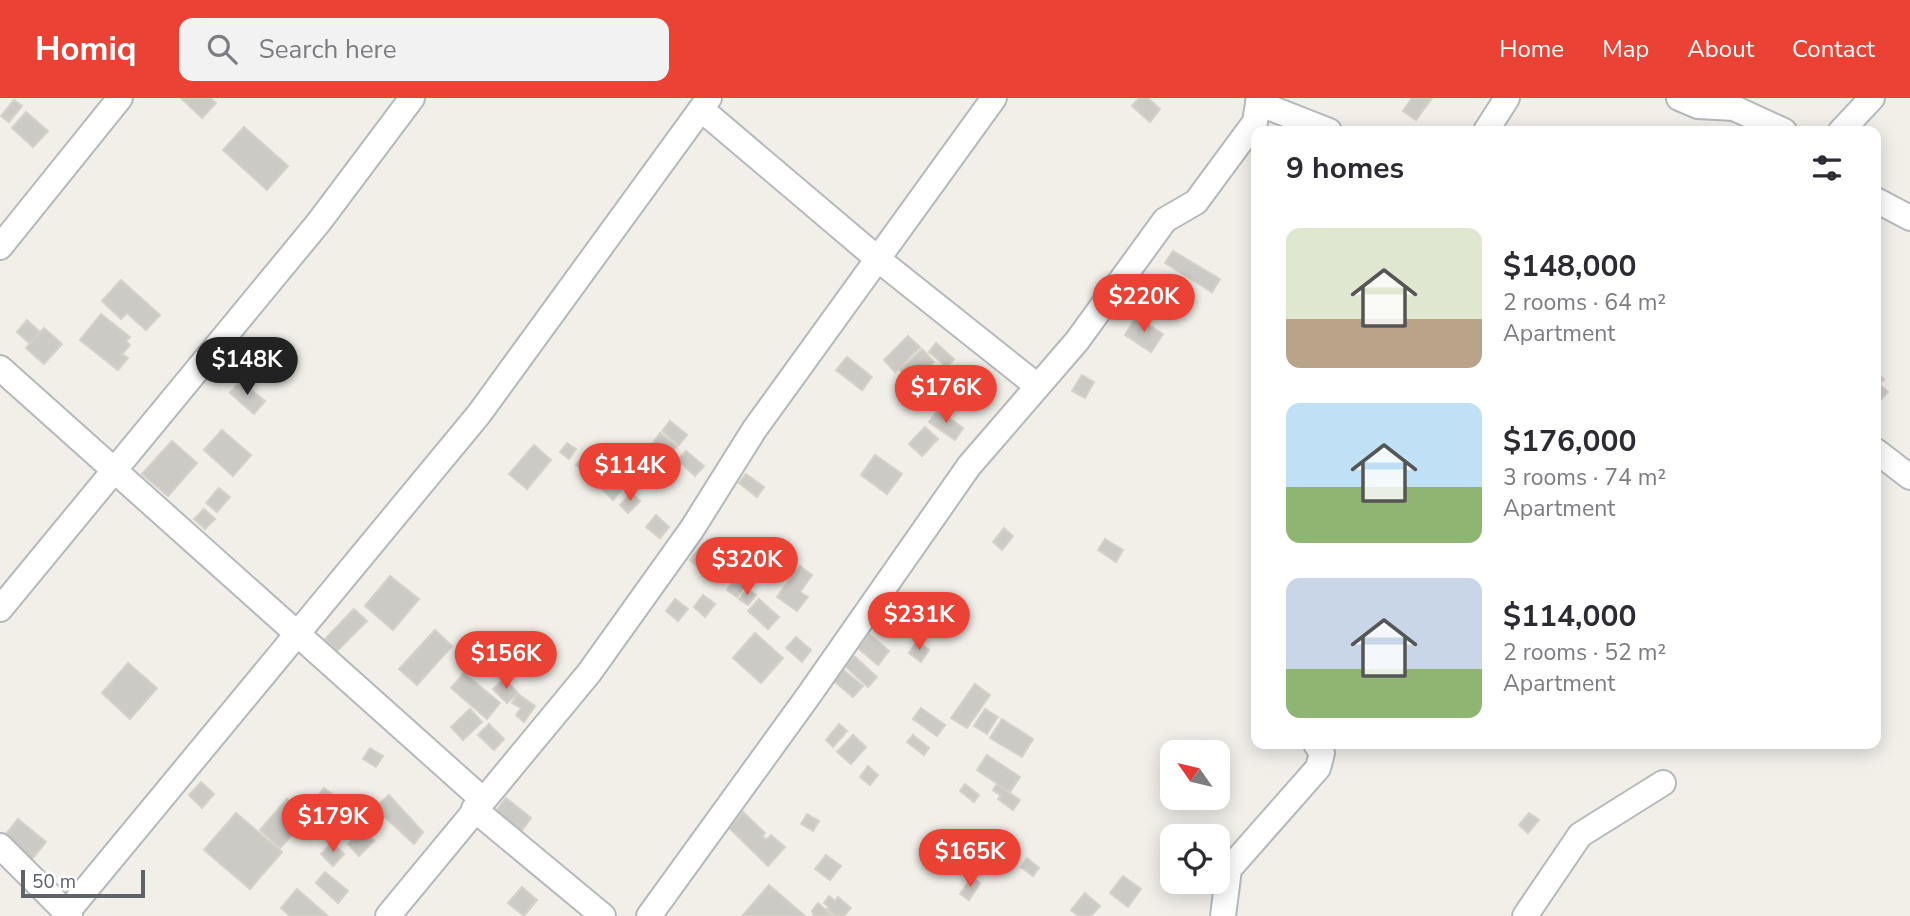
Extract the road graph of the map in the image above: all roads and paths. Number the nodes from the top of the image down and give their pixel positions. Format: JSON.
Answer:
{"nodes":[{"id":1,"x":120,"y":98,"type":"edge"},
{"id":2,"x":412,"y":98,"type":"edge"},
{"id":3,"x":994,"y":98,"type":"edge"},
{"id":4,"x":1507,"y":98,"type":"edge"},
{"id":5,"x":1679,"y":98,"type":"edge"},
{"id":6,"x":1872,"y":98,"type":"edge"},
{"id":7,"x":1259,"y":101,"type":"edge"},
{"id":8,"x":705,"y":103,"type":"edge"},
{"id":9,"x":1252,"y":126,"type":"edge"},
{"id":10,"x":1317,"y":126,"type":"edge"},
{"id":11,"x":1489,"y":126,"type":"edge"},
{"id":12,"x":1774,"y":126,"type":"edge"},
{"id":13,"x":1846,"y":126,"type":"edge"},
{"id":14,"x":1251,"y":127,"type":"edge"},
{"id":15,"x":1881,"y":203,"type":"edge"},
{"id":16,"x":1910,"y":219,"type":"edge"},
{"id":17,"x":0,"y":247,"type":"edge"},
{"id":18,"x":878,"y":260,"type":"junction"},
{"id":19,"x":0,"y":368,"type":"edge"},
{"id":20,"x":1036,"y":385,"type":"junction"},
{"id":21,"x":1881,"y":455,"type":"edge"},
{"id":22,"x":114,"y":473,"type":"junction"},
{"id":23,"x":1910,"y":477,"type":"edge"},
{"id":24,"x":0,"y":609,"type":"edge"},
{"id":25,"x":299,"y":633,"type":"junction"},
{"id":26,"x":1319,"y":749,"type":"edge"},
{"id":27,"x":1663,"y":783,"type":"dead end"},
{"id":28,"x":478,"y":804,"type":"junction"},
{"id":29,"x":0,"y":846,"type":"edge"},
{"id":30,"x":67,"y":915,"type":"edge"},
{"id":31,"x":387,"y":916,"type":"edge"},
{"id":32,"x":603,"y":916,"type":"edge"},
{"id":33,"x":649,"y":916,"type":"edge"},
{"id":34,"x":1223,"y":916,"type":"edge"},
{"id":35,"x":1525,"y":916,"type":"edge"}],
"edges":[{"from":1,"to":17,"type":"street"},
{"from":2,"to":22,"type":"street"},
{"from":3,"to":18,"type":"street"},
{"from":4,"to":11,"type":"street"},
{"from":5,"to":12,"type":"street"},
{"from":6,"to":13,"type":"street"},
{"from":7,"to":9,"type":"street"},
{"from":7,"to":10,"type":"street"},
{"from":8,"to":18,"type":"street"},
{"from":8,"to":25,"type":"street"},
{"from":14,"to":20,"type":"street"},
{"from":15,"to":16,"type":"street"},
{"from":18,"to":20,"type":"street"},
{"from":18,"to":28,"type":"street"},
{"from":19,"to":22,"type":"street"},
{"from":20,"to":33,"type":"street"},
{"from":21,"to":23,"type":"street"},
{"from":22,"to":24,"type":"street"},
{"from":22,"to":25,"type":"street"},
{"from":25,"to":28,"type":"street"},
{"from":25,"to":30,"type":"street"},
{"from":26,"to":34,"type":"street"},
{"from":27,"to":35,"type":"street"},
{"from":28,"to":31,"type":"street"},
{"from":28,"to":32,"type":"street"},
{"from":29,"to":30,"type":"street"}]}
